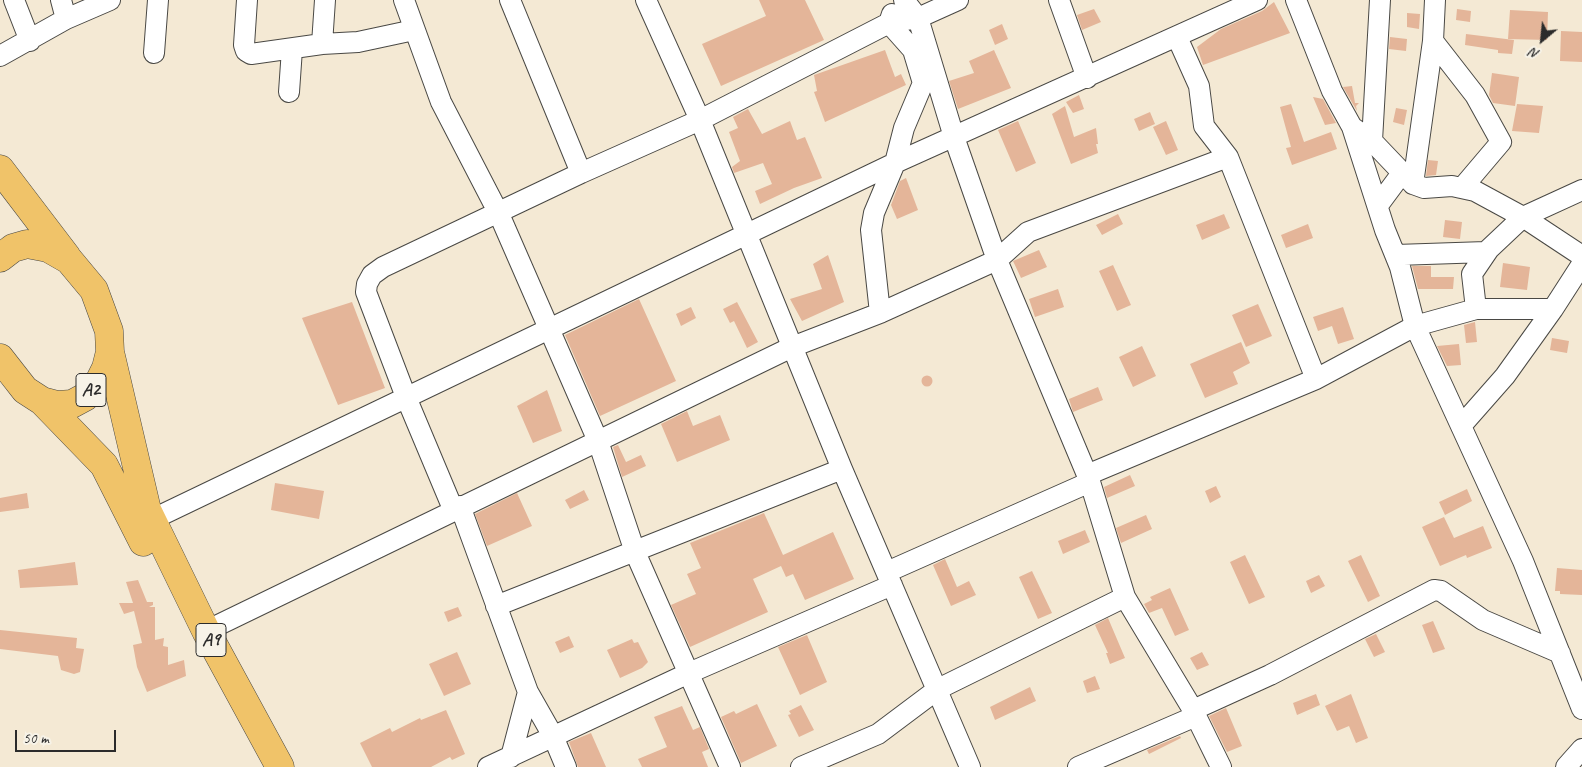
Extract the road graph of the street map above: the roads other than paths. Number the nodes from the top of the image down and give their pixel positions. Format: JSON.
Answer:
{"nodes":[{"id":1,"x":14,"y":0,"type":"edge"},
{"id":2,"x":61,"y":0,"type":"edge"},
{"id":3,"x":110,"y":0,"type":"edge"},
{"id":4,"x":158,"y":0,"type":"edge"},
{"id":5,"x":247,"y":0,"type":"edge"},
{"id":6,"x":325,"y":0,"type":"edge"},
{"id":7,"x":404,"y":0,"type":"edge"},
{"id":8,"x":510,"y":0,"type":"edge"},
{"id":9,"x":647,"y":0,"type":"edge"},
{"id":10,"x":895,"y":0,"type":"edge"},
{"id":11,"x":904,"y":0,"type":"edge"},
{"id":12,"x":958,"y":0,"type":"edge"},
{"id":13,"x":1059,"y":0,"type":"edge"},
{"id":14,"x":1257,"y":0,"type":"edge"},
{"id":15,"x":1296,"y":0,"type":"edge"},
{"id":16,"x":1380,"y":0,"type":"edge"},
{"id":17,"x":1435,"y":0,"type":"edge"},
{"id":18,"x":918,"y":18,"type":"junction"},
{"id":19,"x":66,"y":20,"type":"junction"},
{"id":20,"x":889,"y":23,"type":"junction"},
{"id":21,"x":414,"y":30,"type":"junction"},
{"id":22,"x":1177,"y":37,"type":"junction"},
{"id":23,"x":30,"y":40,"type":"junction"},
{"id":24,"x":1433,"y":41,"type":"junction"},
{"id":25,"x":322,"y":44,"type":"junction"},
{"id":26,"x":292,"y":49,"type":"junction"},
{"id":27,"x":154,"y":53,"type":"dead end"},
{"id":28,"x":0,"y":56,"type":"edge"},
{"id":29,"x":1087,"y":78,"type":"junction"},
{"id":30,"x":289,"y":92,"type":"dead end"},
{"id":31,"x":700,"y":120,"type":"junction"},
{"id":32,"x":1352,"y":127,"type":"junction"},
{"id":33,"x":954,"y":136,"type":"junction"},
{"id":34,"x":1372,"y":141,"type":"junction"},
{"id":35,"x":1228,"y":156,"type":"junction"},
{"id":36,"x":895,"y":163,"type":"junction"},
{"id":37,"x":0,"y":169,"type":"edge"},
{"id":38,"x":582,"y":173,"type":"junction"},
{"id":39,"x":1408,"y":178,"type":"junction"},
{"id":40,"x":1462,"y":188,"type":"junction"},
{"id":41,"x":1582,"y":190,"type":"edge"},
{"id":42,"x":1379,"y":204,"type":"junction"},
{"id":43,"x":498,"y":214,"type":"junction"},
{"id":44,"x":1523,"y":217,"type":"junction"},
{"id":45,"x":747,"y":236,"type":"junction"},
{"id":46,"x":1486,"y":252,"type":"junction"},
{"id":47,"x":1396,"y":255,"type":"junction"},
{"id":48,"x":1582,"y":256,"type":"edge"},
{"id":49,"x":0,"y":258,"type":"edge"},
{"id":50,"x":69,"y":260,"type":"junction"},
{"id":51,"x":997,"y":260,"type":"junction"},
{"id":52,"x":1582,"y":264,"type":"edge"},
{"id":53,"x":1476,"y":309,"type":"junction"},
{"id":54,"x":1554,"y":309,"type":"junction"},
{"id":55,"x":880,"y":313,"type":"junction"},
{"id":56,"x":1415,"y":326,"type":"junction"},
{"id":57,"x":548,"y":330,"type":"junction"},
{"id":58,"x":792,"y":347,"type":"junction"},
{"id":59,"x":110,"y":352,"type":"junction"},
{"id":60,"x":0,"y":358,"type":"edge"},
{"id":61,"x":1316,"y":379,"type":"junction"},
{"id":62,"x":22,"y":391,"type":"edge"},
{"id":63,"x":406,"y":398,"type":"junction"},
{"id":64,"x":1461,"y":426,"type":"junction"},
{"id":65,"x":598,"y":441,"type":"junction"},
{"id":66,"x":842,"y":469,"type":"junction"},
{"id":67,"x":1088,"y":478,"type":"junction"},
{"id":68,"x":456,"y":508,"type":"junction"},
{"id":69,"x":151,"y":520,"type":"junction"},
{"id":70,"x":635,"y":552,"type":"junction"},
{"id":71,"x":889,"y":579,"type":"junction"},
{"id":72,"x":1125,"y":596,"type":"junction"},
{"id":73,"x":496,"y":606,"type":"junction"},
{"id":74,"x":206,"y":630,"type":"junction"},
{"id":75,"x":1560,"y":653,"type":"junction"},
{"id":76,"x":689,"y":673,"type":"junction"},
{"id":77,"x":938,"y":689,"type":"junction"},
{"id":78,"x":528,"y":692,"type":"junction"},
{"id":79,"x":1582,"y":709,"type":"edge"},
{"id":80,"x":1195,"y":713,"type":"junction"},
{"id":81,"x":553,"y":736,"type":"junction"},
{"id":82,"x":1582,"y":749,"type":"edge"},
{"id":83,"x":512,"y":757,"type":"junction"},
{"id":84,"x":260,"y":767,"type":"edge"},
{"id":85,"x":280,"y":767,"type":"edge"},
{"id":86,"x":488,"y":767,"type":"edge"},
{"id":87,"x":566,"y":767,"type":"edge"},
{"id":88,"x":730,"y":767,"type":"edge"},
{"id":89,"x":801,"y":767,"type":"edge"},
{"id":90,"x":970,"y":767,"type":"edge"},
{"id":91,"x":1078,"y":767,"type":"edge"},
{"id":92,"x":1221,"y":767,"type":"edge"},
{"id":93,"x":1566,"y":767,"type":"edge"}],
"edges":[{"from":1,"to":23,"type":"street"},
{"from":2,"to":19,"type":"street"},
{"from":3,"to":19,"type":"street"},
{"from":4,"to":27,"type":"street"},
{"from":5,"to":26,"type":"street"},
{"from":6,"to":25,"type":"street"},
{"from":7,"to":21,"type":"street"},
{"from":8,"to":38,"type":"street"},
{"from":9,"to":31,"type":"street"},
{"from":10,"to":20,"type":"street"},
{"from":11,"to":18,"type":"street"},
{"from":12,"to":18,"type":"street"},
{"from":13,"to":29,"type":"street"},
{"from":14,"to":22,"type":"street"},
{"from":15,"to":32,"type":"street"},
{"from":16,"to":34,"type":"street"},
{"from":17,"to":24,"type":"street"},
{"from":18,"to":20,"type":"street"},
{"from":18,"to":33,"type":"street"},
{"from":19,"to":23,"type":"street"},
{"from":20,"to":31,"type":"street"},
{"from":20,"to":36,"type":"street"},
{"from":21,"to":25,"type":"street"},
{"from":21,"to":43,"type":"street"},
{"from":22,"to":29,"type":"street"},
{"from":22,"to":35,"type":"street"},
{"from":23,"to":28,"type":"street"},
{"from":24,"to":39,"type":"street"},
{"from":24,"to":40,"type":"street"},
{"from":25,"to":26,"type":"street"},
{"from":26,"to":30,"type":"street"},
{"from":29,"to":33,"type":"street"},
{"from":31,"to":38,"type":"street"},
{"from":31,"to":45,"type":"street"},
{"from":32,"to":34,"type":"street"},
{"from":32,"to":42,"type":"street"},
{"from":33,"to":36,"type":"street"},
{"from":33,"to":51,"type":"street"},
{"from":34,"to":39,"type":"street"},
{"from":35,"to":51,"type":"street"},
{"from":35,"to":61,"type":"street"},
{"from":36,"to":45,"type":"street"},
{"from":36,"to":55,"type":"street"},
{"from":37,"to":50,"type":"highway","number":"A2"},
{"from":38,"to":43,"type":"street"},
{"from":39,"to":40,"type":"street"},
{"from":39,"to":42,"type":"street"},
{"from":40,"to":44,"type":"street"},
{"from":41,"to":44,"type":"street"},
{"from":42,"to":47,"type":"street"},
{"from":43,"to":57,"type":"street"},
{"from":43,"to":63,"type":"street"},
{"from":44,"to":46,"type":"street"},
{"from":44,"to":48,"type":"street"},
{"from":45,"to":57,"type":"street"},
{"from":45,"to":58,"type":"street"},
{"from":46,"to":47,"type":"street"},
{"from":46,"to":53,"type":"street"},
{"from":47,"to":56,"type":"street"},
{"from":49,"to":50,"type":"highway","number":"A2"},
{"from":50,"to":59,"type":"highway","number":"A2"},
{"from":51,"to":55,"type":"street"},
{"from":51,"to":67,"type":"street"},
{"from":52,"to":54,"type":"street"},
{"from":53,"to":54,"type":"street"},
{"from":53,"to":56,"type":"street"},
{"from":54,"to":64,"type":"street"},
{"from":55,"to":58,"type":"street"},
{"from":56,"to":61,"type":"street"},
{"from":56,"to":64,"type":"street"},
{"from":57,"to":63,"type":"street"},
{"from":57,"to":65,"type":"street"},
{"from":58,"to":65,"type":"street"},
{"from":58,"to":66,"type":"street"},
{"from":59,"to":62,"type":"highway","number":"A2"},
{"from":59,"to":69,"type":"highway","number":"A9"},
{"from":60,"to":62,"type":"highway"},
{"from":61,"to":67,"type":"street"},
{"from":62,"to":84,"type":"highway","number":"A9"},
{"from":63,"to":68,"type":"street"},
{"from":63,"to":69,"type":"street"},
{"from":64,"to":75,"type":"street"},
{"from":65,"to":68,"type":"street"},
{"from":65,"to":70,"type":"street"},
{"from":66,"to":70,"type":"street"},
{"from":66,"to":71,"type":"street"},
{"from":67,"to":71,"type":"street"},
{"from":67,"to":72,"type":"street"},
{"from":68,"to":73,"type":"street"},
{"from":68,"to":74,"type":"street"},
{"from":69,"to":74,"type":"highway","number":"A9"},
{"from":70,"to":73,"type":"street"},
{"from":70,"to":76,"type":"street"},
{"from":71,"to":76,"type":"street"},
{"from":71,"to":77,"type":"street"},
{"from":72,"to":77,"type":"street"},
{"from":72,"to":80,"type":"street"},
{"from":73,"to":78,"type":"street"},
{"from":74,"to":85,"type":"highway","number":"A9"},
{"from":75,"to":79,"type":"street"},
{"from":75,"to":80,"type":"street"},
{"from":76,"to":81,"type":"street"},
{"from":76,"to":88,"type":"street"},
{"from":77,"to":89,"type":"street"},
{"from":77,"to":90,"type":"street"},
{"from":78,"to":81,"type":"street"},
{"from":78,"to":83,"type":"street"},
{"from":80,"to":91,"type":"street"},
{"from":80,"to":92,"type":"street"},
{"from":81,"to":83,"type":"street"},
{"from":81,"to":87,"type":"street"},
{"from":82,"to":93,"type":"street"},
{"from":83,"to":86,"type":"street"}]}
